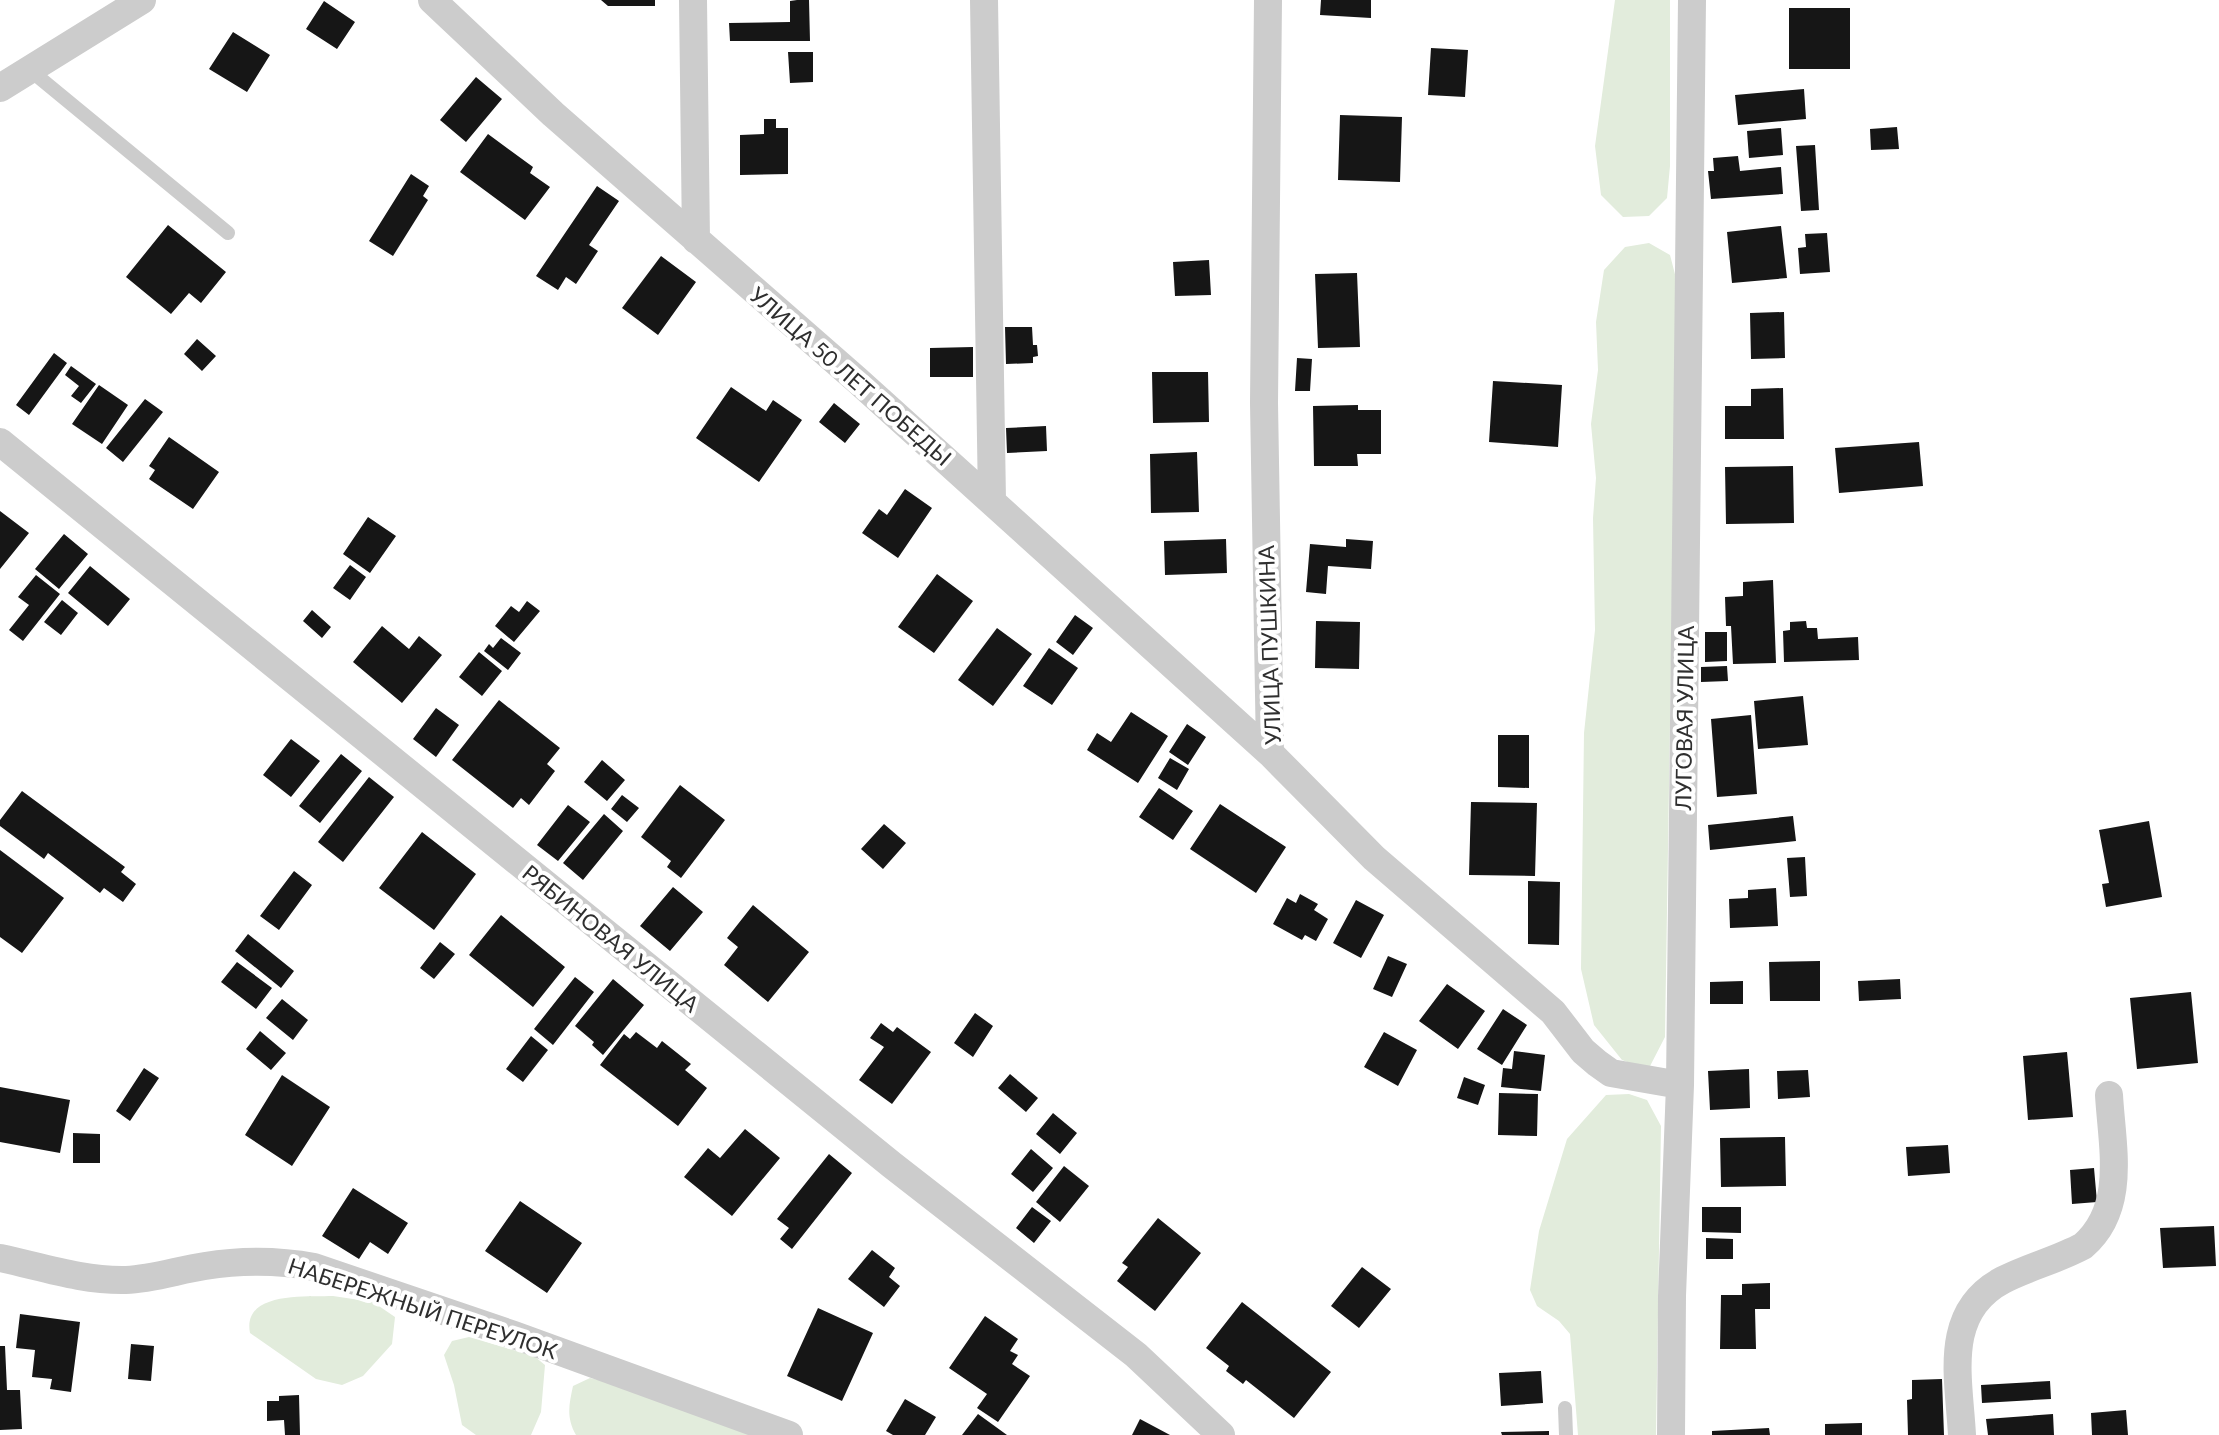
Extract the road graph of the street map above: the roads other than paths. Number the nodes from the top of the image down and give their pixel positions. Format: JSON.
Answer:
{"nodes":[{"id":1,"x":142,"y":0,"type":"edge"},
{"id":2,"x":432,"y":0,"type":"edge"},
{"id":3,"x":693,"y":0,"type":"edge"},
{"id":4,"x":984,"y":0,"type":"edge"},
{"id":5,"x":1268,"y":0,"type":"edge"},
{"id":6,"x":1692,"y":0,"type":"edge"},
{"id":7,"x":30,"y":70,"type":"junction"},
{"id":8,"x":0,"y":88,"type":"edge"},
{"id":9,"x":228,"y":233,"type":"dead end"},
{"id":10,"x":696,"y":240,"type":"junction"},
{"id":11,"x":0,"y":442,"type":"edge"},
{"id":12,"x":992,"y":501,"type":"junction"},
{"id":13,"x":1270,"y":753,"type":"junction"},
{"id":14,"x":1680,"y":1085,"type":"junction"},
{"id":15,"x":2109,"y":1095,"type":"dead end"},
{"id":16,"x":0,"y":1258,"type":"edge"},
{"id":17,"x":1565,"y":1408,"type":"dead end"},
{"id":18,"x":789,"y":1435,"type":"edge"},
{"id":19,"x":1221,"y":1435,"type":"edge"},
{"id":20,"x":1566,"y":1435,"type":"edge"},
{"id":21,"x":1671,"y":1435,"type":"edge"},
{"id":22,"x":1962,"y":1435,"type":"edge"}],
"edges":[{"from":1,"to":7,"type":"street"},
{"from":2,"to":10,"type":"street","name":"УЛИЦА 50 ЛЕТ ПОБЕДЫ"},
{"from":3,"to":10,"type":"street"},
{"from":4,"to":12,"type":"street"},
{"from":5,"to":13,"type":"street","name":"УЛИЦА ПУШКИНА"},
{"from":6,"to":14,"type":"street","name":"ЛУГОВАЯ УЛИЦА"},
{"from":7,"to":8,"type":"street"},
{"from":7,"to":9,"type":"lane"},
{"from":10,"to":12,"type":"street","name":"УЛИЦА 50 ЛЕТ ПОБЕДЫ"},
{"from":11,"to":19,"type":"street","name":"РЯБИНОВАЯ УЛИЦА"},
{"from":12,"to":13,"type":"street","name":"УЛИЦА 50 ЛЕТ ПОБЕДЫ"},
{"from":13,"to":14,"type":"street","name":"УЛИЦА ПУШКИНА"},
{"from":14,"to":21,"type":"street","name":"ЛУГОВАЯ УЛИЦА"},
{"from":15,"to":22,"type":"street"},
{"from":16,"to":18,"type":"street","name":"НАБЕРЕЖНЫЙ ПЕРЕУЛОК"},
{"from":17,"to":20,"type":"lane"}]}
